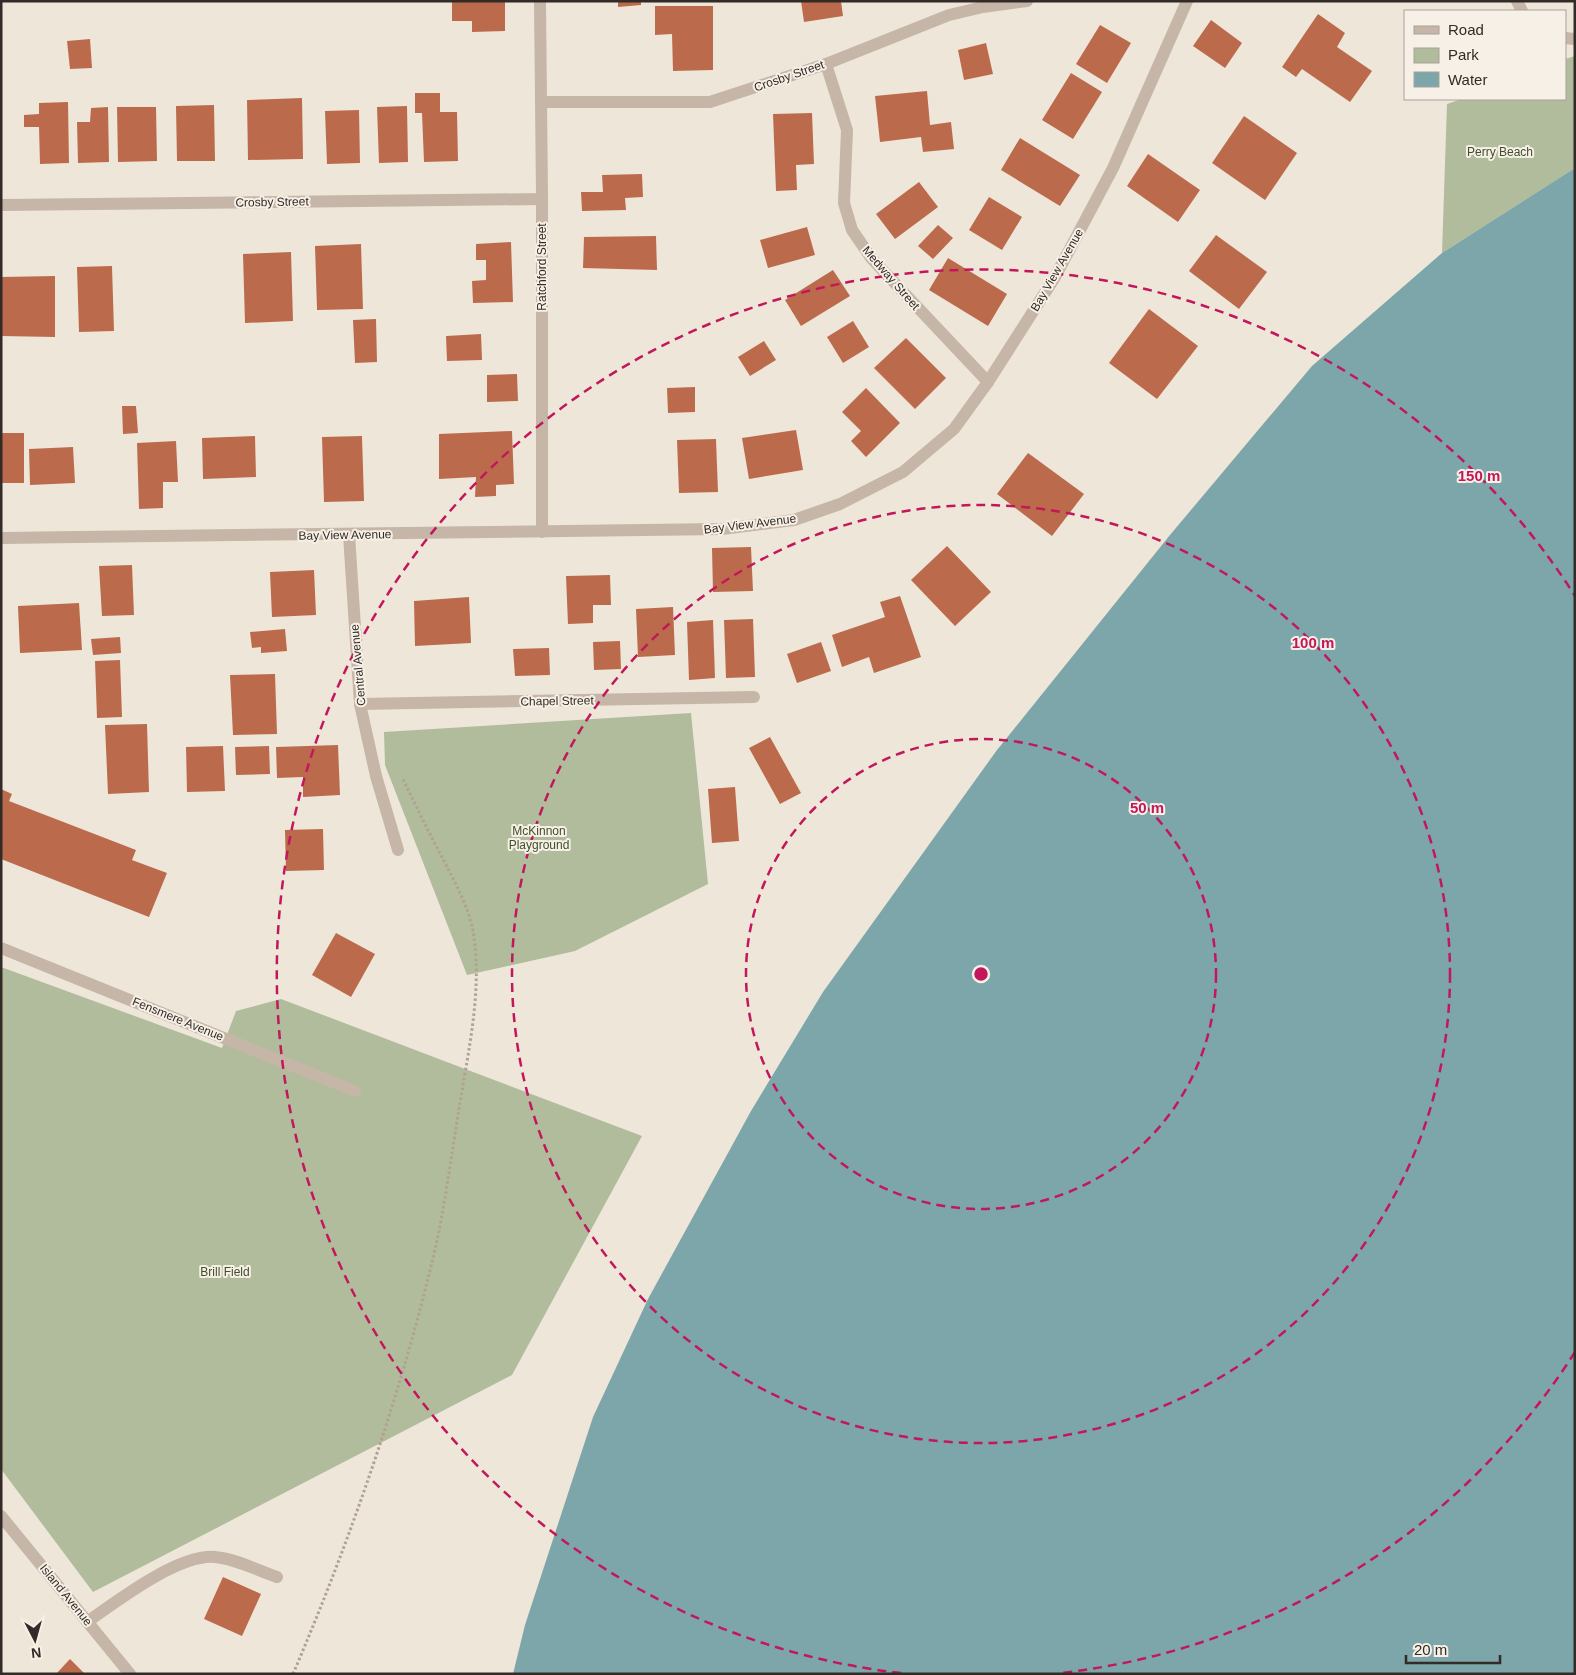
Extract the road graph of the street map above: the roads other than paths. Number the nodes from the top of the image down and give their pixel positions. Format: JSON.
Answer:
{"nodes":[{"id":1,"x":540,"y":1,"type":"edge"},
{"id":2,"x":1027,"y":1,"type":"edge"},
{"id":3,"x":1187,"y":1,"type":"edge"},
{"id":4,"x":826,"y":64,"type":"junction"},
{"id":5,"x":542,"y":102,"type":"junction"},
{"id":6,"x":542,"y":199,"type":"junction"},
{"id":7,"x":1,"y":206,"type":"edge"},
{"id":8,"x":988,"y":382,"type":"junction"},
{"id":9,"x":542,"y":532,"type":"junction"},
{"id":10,"x":349,"y":535,"type":"junction"},
{"id":11,"x":1,"y":538,"type":"edge"},
{"id":12,"x":754,"y":697,"type":"dead end"},
{"id":13,"x":360,"y":704,"type":"junction"},
{"id":14,"x":398,"y":850,"type":"dead end"},
{"id":15,"x":1,"y":948,"type":"edge"},
{"id":16,"x":355,"y":1091,"type":"dead end"},
{"id":17,"x":1,"y":1516,"type":"edge"},
{"id":18,"x":276,"y":1577,"type":"dead end"},
{"id":19,"x":87,"y":1622,"type":"junction"},
{"id":20,"x":130,"y":1674,"type":"edge"}],
"edges":[{"from":1,"to":5,"type":"street","name":"Ratchford Street"},
{"from":2,"to":4,"type":"street","name":"Crosby Street"},
{"from":3,"to":8,"type":"street","name":"Bay View Avenue"},
{"from":4,"to":5,"type":"street","name":"Crosby Street"},
{"from":4,"to":8,"type":"street","name":"Medway Street"},
{"from":5,"to":6,"type":"street","name":"Ratchford Street"},
{"from":6,"to":7,"type":"street","name":"Crosby Street"},
{"from":6,"to":9,"type":"street","name":"Ratchford Street"},
{"from":8,"to":9,"type":"street","name":"Bay View Avenue"},
{"from":9,"to":10,"type":"street","name":"Bay View Avenue"},
{"from":10,"to":11,"type":"street","name":"Bay View Avenue"},
{"from":10,"to":13,"type":"street","name":"Central Avenue"},
{"from":12,"to":13,"type":"street","name":"Chapel Street"},
{"from":13,"to":14,"type":"street","name":"Central Avenue"},
{"from":15,"to":16,"type":"street","name":"Fensmere Avenue"},
{"from":17,"to":19,"type":"street","name":"Island Avenue"},
{"from":18,"to":19,"type":"street"},
{"from":19,"to":20,"type":"street","name":"Island Avenue"}]}
